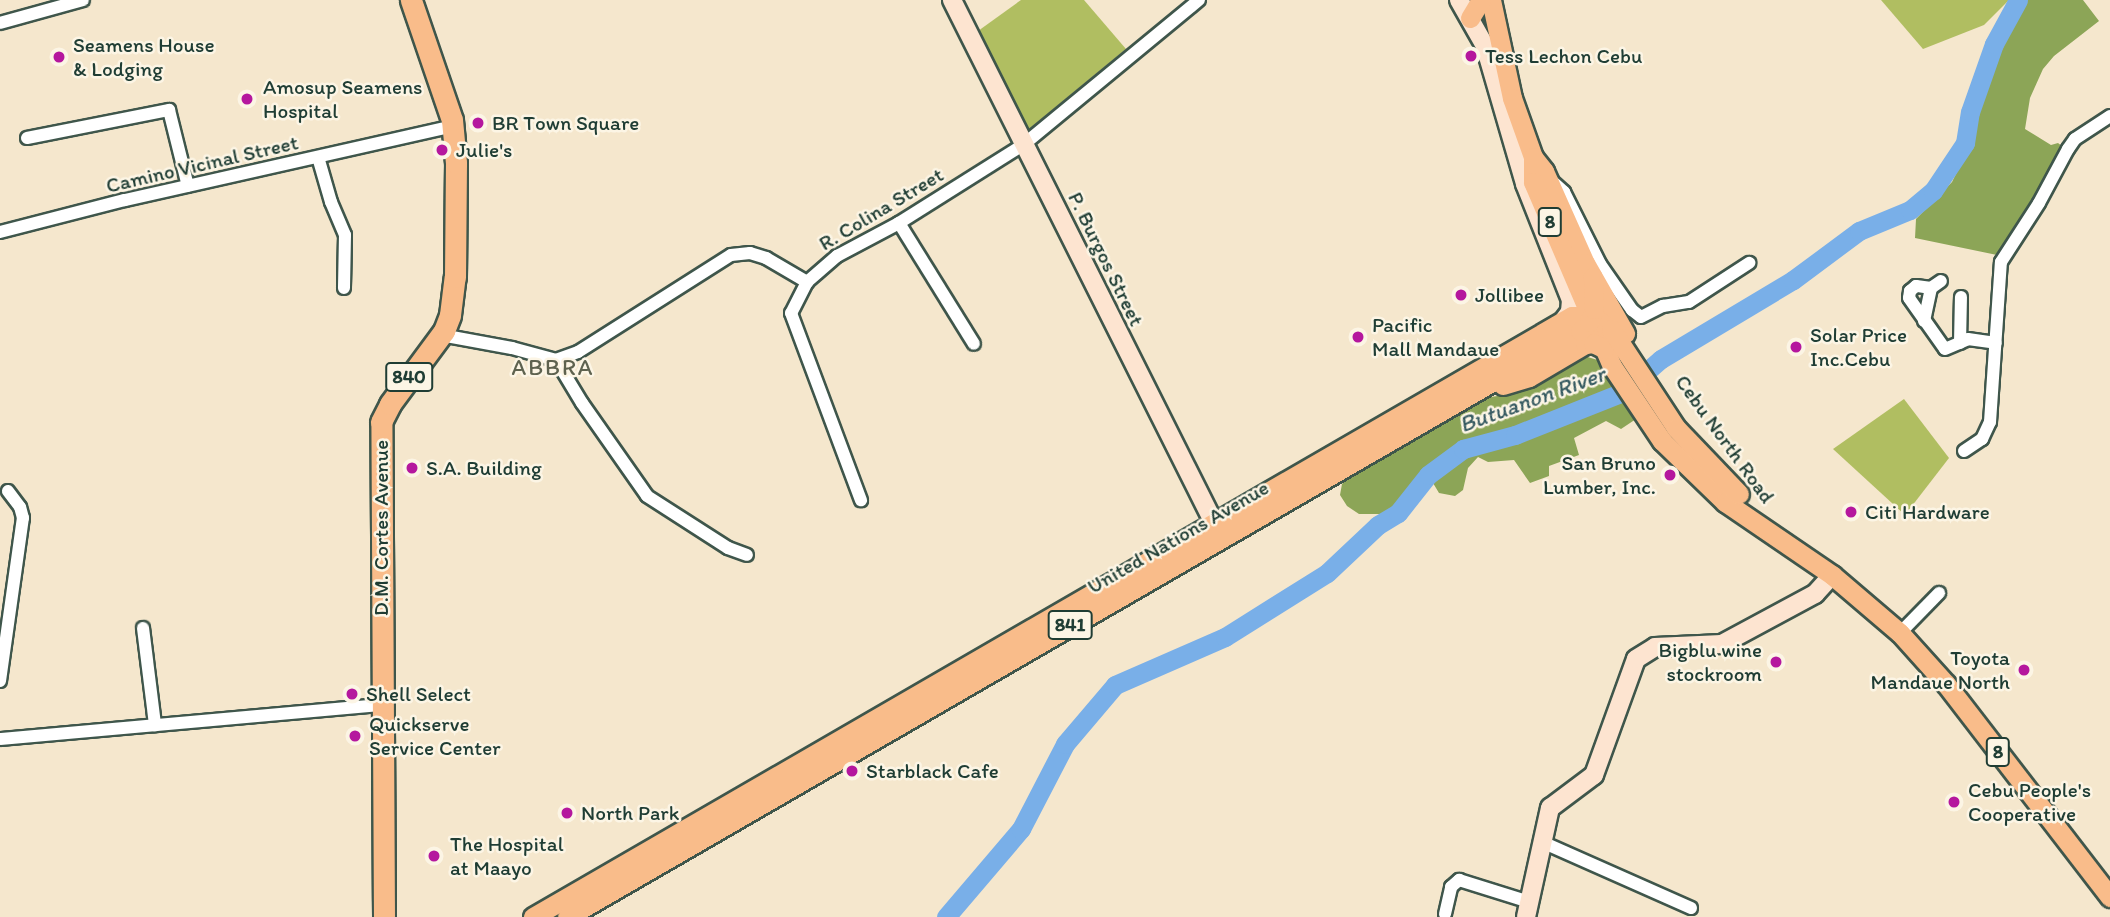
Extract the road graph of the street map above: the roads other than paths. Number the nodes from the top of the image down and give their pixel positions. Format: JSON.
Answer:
{"nodes":[{"id":1,"x":83,"y":0,"type":"edge"},
{"id":2,"x":411,"y":0,"type":"edge"},
{"id":3,"x":952,"y":0,"type":"edge"},
{"id":4,"x":1199,"y":0,"type":"edge"},
{"id":5,"x":1459,"y":0,"type":"edge"},
{"id":6,"x":1481,"y":0,"type":"edge"},
{"id":7,"x":1491,"y":0,"type":"edge"},
{"id":8,"x":1471,"y":18,"type":"junction"},
{"id":9,"x":0,"y":23,"type":"edge"},
{"id":10,"x":2108,"y":121,"type":"edge"},
{"id":11,"x":453,"y":126,"type":"junction"},
{"id":12,"x":27,"y":138,"type":"dead end"},
{"id":13,"x":1023,"y":145,"type":"junction"},
{"id":14,"x":318,"y":156,"type":"junction"},
{"id":15,"x":1533,"y":157,"type":"junction"},
{"id":16,"x":1547,"y":178,"type":"junction"},
{"id":17,"x":188,"y":186,"type":"junction"},
{"id":18,"x":899,"y":223,"type":"junction"},
{"id":19,"x":0,"y":233,"type":"edge"},
{"id":20,"x":1749,"y":263,"type":"dead end"},
{"id":21,"x":1593,"y":277,"type":"junction"},
{"id":22,"x":807,"y":282,"type":"junction"},
{"id":23,"x":344,"y":288,"type":"dead end"},
{"id":24,"x":1961,"y":297,"type":"dead end"},
{"id":25,"x":1592,"y":316,"type":"junction"},
{"id":26,"x":1564,"y":320,"type":"junction"},
{"id":27,"x":1924,"y":321,"type":"junction"},
{"id":28,"x":441,"y":335,"type":"junction"},
{"id":29,"x":1960,"y":343,"type":"junction"},
{"id":30,"x":1996,"y":343,"type":"junction"},
{"id":31,"x":974,"y":344,"type":"dead end"},
{"id":32,"x":1620,"y":355,"type":"junction"},
{"id":33,"x":556,"y":360,"type":"junction"},
{"id":34,"x":1471,"y":394,"type":"junction"},
{"id":35,"x":1658,"y":408,"type":"junction"},
{"id":36,"x":1964,"y":451,"type":"dead end"},
{"id":37,"x":8,"y":491,"type":"dead end"},
{"id":38,"x":861,"y":500,"type":"dead end"},
{"id":39,"x":1761,"y":529,"type":"junction"},
{"id":40,"x":1217,"y":530,"type":"junction"},
{"id":41,"x":747,"y":555,"type":"dead end"},
{"id":42,"x":1832,"y":575,"type":"junction"},
{"id":43,"x":1939,"y":593,"type":"dead end"},
{"id":44,"x":143,"y":628,"type":"dead end"},
{"id":45,"x":1900,"y":633,"type":"junction"},
{"id":46,"x":0,"y":681,"type":"edge"},
{"id":47,"x":382,"y":705,"type":"junction"},
{"id":48,"x":155,"y":725,"type":"junction"},
{"id":49,"x":0,"y":739,"type":"edge"},
{"id":50,"x":1542,"y":842,"type":"junction"},
{"id":51,"x":2109,"y":894,"type":"edge"},
{"id":52,"x":1691,"y":908,"type":"dead end"},
{"id":53,"x":1527,"y":910,"type":"edge"},
{"id":54,"x":1445,"y":914,"type":"dead end"},
{"id":55,"x":384,"y":917,"type":"edge"},
{"id":56,"x":533,"y":917,"type":"edge"},
{"id":57,"x":567,"y":917,"type":"edge"}],
"edges":[{"from":1,"to":9,"type":"street"},
{"from":2,"to":11,"type":"highway","name":"D.M. Cortes Avenue","number":"840"},
{"from":3,"to":13,"type":"street","name":"P. Burgos Street"},
{"from":4,"to":13,"type":"street","name":"R. Colina Street"},
{"from":5,"to":8,"type":"street"},
{"from":6,"to":8,"type":"main road"},
{"from":7,"to":15,"type":"main road","number":"8"},
{"from":8,"to":26,"type":"street"},
{"from":10,"to":30,"type":"street"},
{"from":11,"to":14,"type":"street","name":"Camino Vicinal Street"},
{"from":11,"to":28,"type":"highway","name":"D.M. Cortes Avenue","number":"840"},
{"from":12,"to":17,"type":"street"},
{"from":13,"to":18,"type":"street","name":"R. Colina Street"},
{"from":13,"to":40,"type":"street","name":"P. Burgos Street"},
{"from":14,"to":17,"type":"street","name":"Camino Vicinal Street"},
{"from":14,"to":23,"type":"street"},
{"from":15,"to":16,"type":"main road","number":"8"},
{"from":15,"to":25,"type":"main road","number":"8"},
{"from":16,"to":20,"type":"street"},
{"from":16,"to":21,"type":"main road","number":"8"},
{"from":17,"to":19,"type":"street","name":"Camino Vicinal Street"},
{"from":18,"to":22,"type":"street","name":"R. Colina Street"},
{"from":18,"to":31,"type":"street"},
{"from":21,"to":25,"type":"main road"},
{"from":21,"to":32,"type":"main road","name":"Cebu North Road","number":"8"},
{"from":22,"to":33,"type":"street"},
{"from":22,"to":38,"type":"street"},
{"from":24,"to":29,"type":"street"},
{"from":25,"to":26,"type":"main road"},
{"from":25,"to":32,"type":"main road","number":"8"},
{"from":25,"to":34,"type":"main road","name":"United Nations Avenue","number":"841"},
{"from":26,"to":40,"type":"main road","name":"United Nations Avenue","number":"841"},
{"from":27,"to":27,"type":"street"},
{"from":27,"to":29,"type":"street"},
{"from":28,"to":33,"type":"street"},
{"from":28,"to":47,"type":"highway","name":"D.M. Cortes Avenue","number":"840"},
{"from":29,"to":30,"type":"street"},
{"from":30,"to":36,"type":"street"},
{"from":32,"to":34,"type":"main road"},
{"from":32,"to":35,"type":"main road","name":"Cebu North Road","number":"8"},
{"from":32,"to":35,"type":"main road","name":"Cebu North Road","number":"8"},
{"from":33,"to":41,"type":"street"},
{"from":34,"to":40,"type":"main road","name":"United Nations Avenue","number":"841"},
{"from":35,"to":39,"type":"main road","name":"Cebu North Road","number":"8"},
{"from":35,"to":39,"type":"main road","name":"Cebu North Road","number":"8"},
{"from":37,"to":46,"type":"street"},
{"from":39,"to":42,"type":"main road","number":"8"},
{"from":40,"to":56,"type":"main road","name":"United Nations Avenue","number":"841"},
{"from":40,"to":57,"type":"main road","name":"United Nations Avenue","number":"841"},
{"from":42,"to":45,"type":"main road","number":"8"},
{"from":42,"to":50,"type":"street"},
{"from":43,"to":45,"type":"street"},
{"from":44,"to":48,"type":"street"},
{"from":45,"to":51,"type":"main road","number":"8"},
{"from":47,"to":48,"type":"street"},
{"from":47,"to":55,"type":"highway","name":"D.M. Cortes Avenue","number":"840"},
{"from":48,"to":49,"type":"street"},
{"from":50,"to":52,"type":"street"},
{"from":50,"to":53,"type":"street"},
{"from":53,"to":54,"type":"street"}]}
